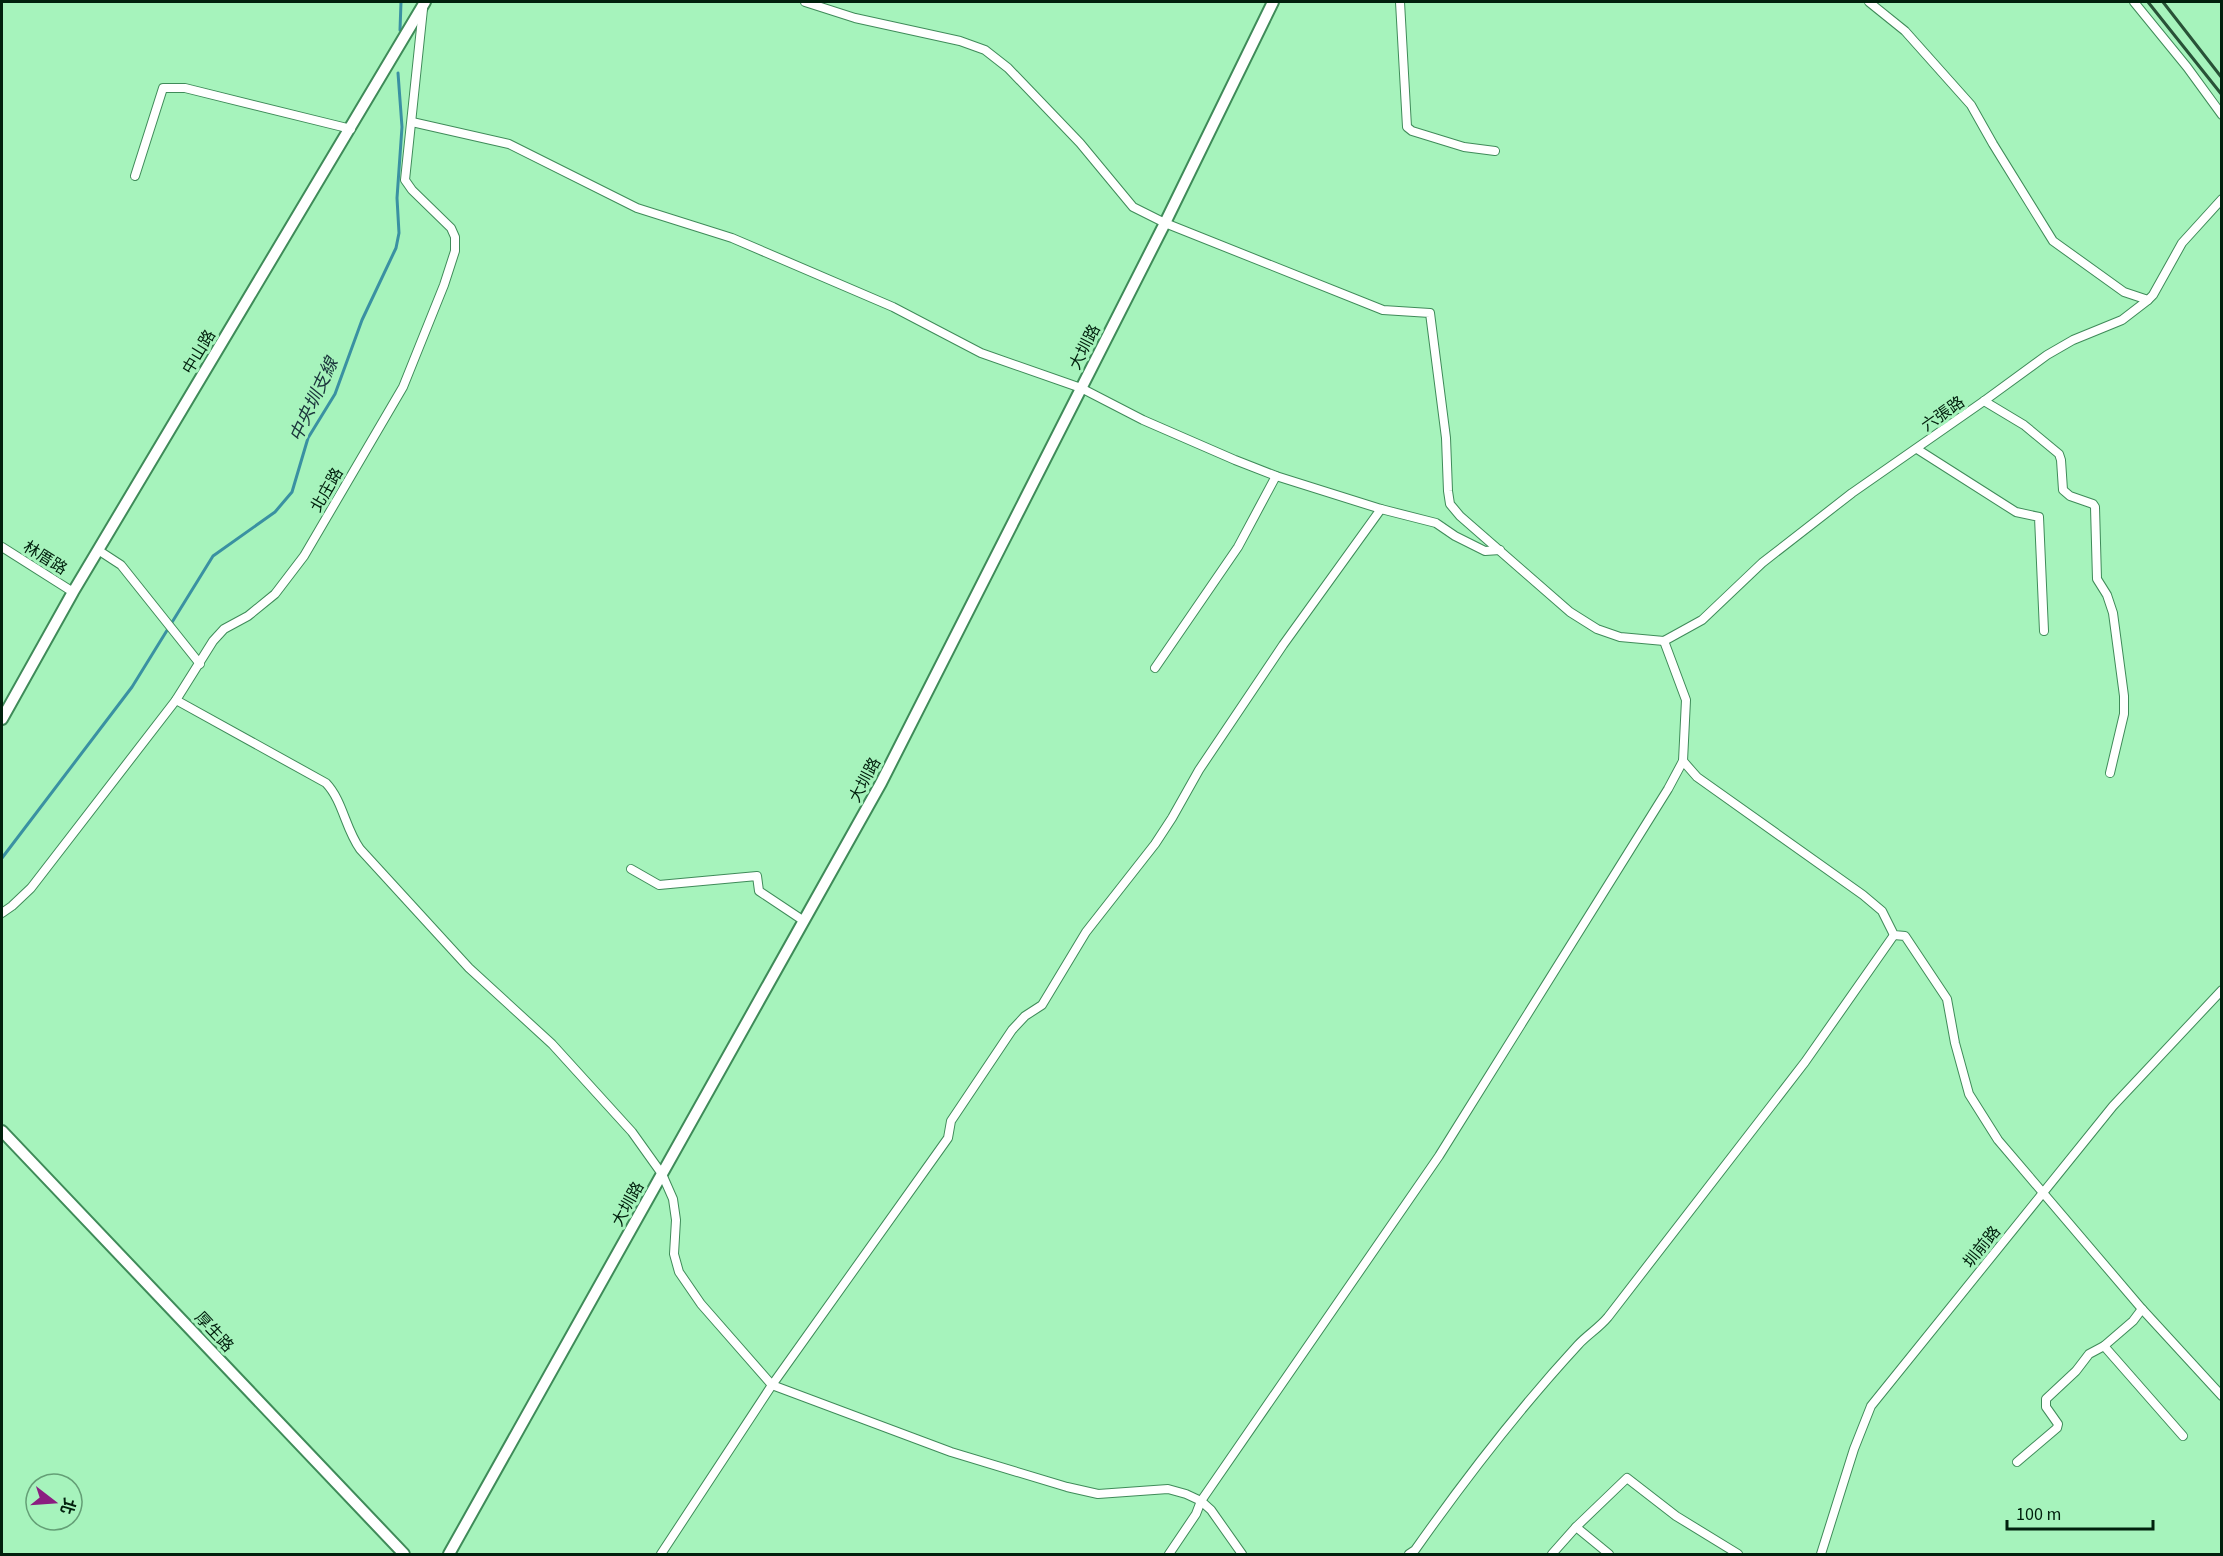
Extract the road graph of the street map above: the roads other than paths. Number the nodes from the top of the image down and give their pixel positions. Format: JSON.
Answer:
{"nodes":[{"id":1,"x":424,"y":2,"type":"edge"},
{"id":2,"x":805,"y":2,"type":"edge"},
{"id":3,"x":1273,"y":2,"type":"edge"},
{"id":4,"x":1401,"y":2,"type":"edge"},
{"id":5,"x":1869,"y":2,"type":"edge"},
{"id":6,"x":2134,"y":2,"type":"edge"},
{"id":7,"x":2222,"y":115,"type":"edge"},
{"id":8,"x":412,"y":122,"type":"junction"},
{"id":9,"x":351,"y":129,"type":"junction"},
{"id":10,"x":1495,"y":151,"type":"dead end"},
{"id":11,"x":135,"y":176,"type":"dead end"},
{"id":12,"x":2222,"y":199,"type":"edge"},
{"id":13,"x":1165,"y":223,"type":"junction"},
{"id":14,"x":2148,"y":300,"type":"junction"},
{"id":15,"x":1081,"y":388,"type":"junction"},
{"id":16,"x":1984,"y":401,"type":"junction"},
{"id":17,"x":1917,"y":448,"type":"junction"},
{"id":18,"x":1276,"y":476,"type":"junction"},
{"id":19,"x":1381,"y":509,"type":"junction"},
{"id":20,"x":2,"y":547,"type":"edge"},
{"id":21,"x":98,"y":550,"type":"junction"},
{"id":22,"x":1500,"y":550,"type":"junction"},
{"id":23,"x":73,"y":592,"type":"junction"},
{"id":24,"x":2044,"y":631,"type":"dead end"},
{"id":25,"x":1664,"y":641,"type":"junction"},
{"id":26,"x":200,"y":664,"type":"junction"},
{"id":27,"x":1155,"y":668,"type":"dead end"},
{"id":28,"x":176,"y":700,"type":"junction"},
{"id":29,"x":2,"y":719,"type":"edge"},
{"id":30,"x":1683,"y":761,"type":"junction"},
{"id":31,"x":2110,"y":774,"type":"dead end"},
{"id":32,"x":631,"y":869,"type":"dead end"},
{"id":33,"x":2,"y":913,"type":"edge"},
{"id":34,"x":804,"y":921,"type":"junction"},
{"id":35,"x":1894,"y":935,"type":"junction"},
{"id":36,"x":2222,"y":990,"type":"edge"},
{"id":37,"x":2,"y":1131,"type":"edge"},
{"id":38,"x":662,"y":1174,"type":"junction"},
{"id":39,"x":2043,"y":1193,"type":"junction"},
{"id":40,"x":2142,"y":1309,"type":"junction"},
{"id":41,"x":2104,"y":1347,"type":"junction"},
{"id":42,"x":772,"y":1385,"type":"junction"},
{"id":43,"x":2222,"y":1396,"type":"edge"},
{"id":44,"x":2183,"y":1436,"type":"dead end"},
{"id":45,"x":2017,"y":1462,"type":"dead end"},
{"id":46,"x":1201,"y":1501,"type":"junction"},
{"id":47,"x":1576,"y":1527,"type":"junction"},
{"id":48,"x":404,"y":1554,"type":"edge"},
{"id":49,"x":449,"y":1554,"type":"edge"},
{"id":50,"x":661,"y":1554,"type":"edge"},
{"id":51,"x":1169,"y":1554,"type":"edge"},
{"id":52,"x":1242,"y":1554,"type":"edge"},
{"id":53,"x":1409,"y":1554,"type":"edge"},
{"id":54,"x":1552,"y":1554,"type":"edge"},
{"id":55,"x":1609,"y":1554,"type":"edge"},
{"id":56,"x":1738,"y":1554,"type":"edge"},
{"id":57,"x":1821,"y":1554,"type":"edge"}],
"edges":[{"from":1,"to":8,"type":"street","name":"北庄路"},
{"from":1,"to":9,"type":"street","name":"中山路"},
{"from":2,"to":13,"type":"street"},
{"from":3,"to":13,"type":"street","name":"大圳路"},
{"from":4,"to":10,"type":"street"},
{"from":5,"to":14,"type":"street"},
{"from":6,"to":7,"type":"street"},
{"from":8,"to":15,"type":"street"},
{"from":8,"to":26,"type":"street","name":"北庄路"},
{"from":9,"to":11,"type":"street"},
{"from":9,"to":21,"type":"street","name":"中山路"},
{"from":12,"to":14,"type":"street","name":"六張路"},
{"from":13,"to":15,"type":"street","name":"大圳路"},
{"from":13,"to":22,"type":"street"},
{"from":14,"to":16,"type":"street","name":"六張路"},
{"from":15,"to":18,"type":"street"},
{"from":15,"to":34,"type":"street","name":"大圳路"},
{"from":16,"to":17,"type":"street","name":"六張路"},
{"from":16,"to":31,"type":"street"},
{"from":17,"to":24,"type":"street"},
{"from":17,"to":25,"type":"street","name":"六張路"},
{"from":18,"to":19,"type":"street"},
{"from":18,"to":27,"type":"street"},
{"from":19,"to":22,"type":"street"},
{"from":19,"to":42,"type":"street"},
{"from":20,"to":23,"type":"street","name":"林厝路"},
{"from":21,"to":23,"type":"street","name":"中山路"},
{"from":21,"to":26,"type":"street"},
{"from":22,"to":25,"type":"street"},
{"from":23,"to":29,"type":"street","name":"中山路"},
{"from":25,"to":30,"type":"street"},
{"from":26,"to":28,"type":"street","name":"北庄路"},
{"from":28,"to":33,"type":"street","name":"北庄路"},
{"from":28,"to":38,"type":"street"},
{"from":30,"to":35,"type":"street"},
{"from":30,"to":46,"type":"street"},
{"from":32,"to":34,"type":"street"},
{"from":34,"to":38,"type":"street","name":"大圳路"},
{"from":35,"to":39,"type":"street"},
{"from":35,"to":53,"type":"street"},
{"from":36,"to":39,"type":"street","name":"圳前路"},
{"from":37,"to":48,"type":"street","name":"厚生路"},
{"from":38,"to":42,"type":"street"},
{"from":38,"to":49,"type":"street","name":"大圳路"},
{"from":39,"to":40,"type":"street"},
{"from":39,"to":57,"type":"street","name":"圳前路"},
{"from":40,"to":41,"type":"street"},
{"from":40,"to":43,"type":"street"},
{"from":41,"to":44,"type":"street"},
{"from":41,"to":45,"type":"street"},
{"from":42,"to":46,"type":"street"},
{"from":42,"to":50,"type":"street"},
{"from":46,"to":51,"type":"street"},
{"from":46,"to":52,"type":"street"},
{"from":47,"to":54,"type":"street"},
{"from":47,"to":55,"type":"street"},
{"from":47,"to":56,"type":"street"}]}
